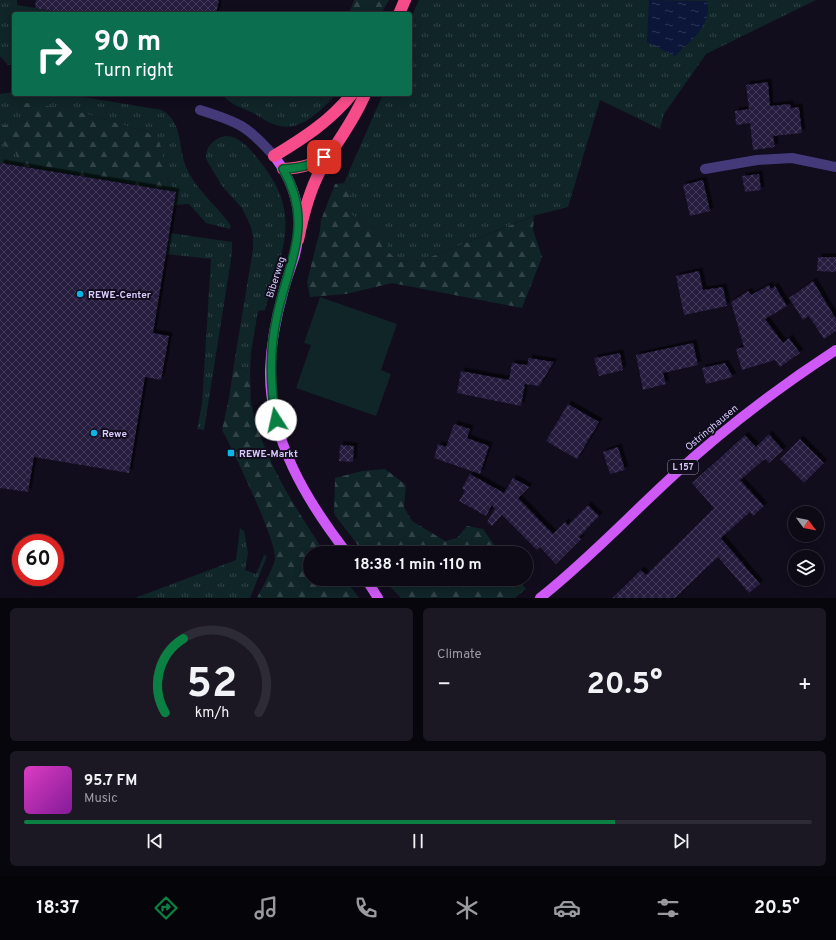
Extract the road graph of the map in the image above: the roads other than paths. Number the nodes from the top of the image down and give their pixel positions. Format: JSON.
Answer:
{"nodes":[{"id":1,"x":405,"y":0,"type":"edge"},
{"id":2,"x":400,"y":12,"type":"edge"},
{"id":3,"x":350,"y":96,"type":"edge"},
{"id":4,"x":364,"y":96,"type":"edge"},
{"id":5,"x":200,"y":110,"type":"dead end"},
{"id":6,"x":336,"y":148,"type":"junction"},
{"id":7,"x":274,"y":156,"type":"junction"},
{"id":8,"x":836,"y":167,"type":"edge"},
{"id":9,"x":283,"y":169,"type":"junction"},
{"id":10,"x":705,"y":169,"type":"dead end"},
{"id":11,"x":298,"y":240,"type":"junction"},
{"id":12,"x":836,"y":350,"type":"edge"},
{"id":13,"x":342,"y":546,"type":"edge"},
{"id":14,"x":370,"y":586,"type":"edge"},
{"id":15,"x":378,"y":598,"type":"edge"},
{"id":16,"x":540,"y":598,"type":"edge"}],
"edges":[{"from":1,"to":2,"type":"highway"},
{"from":3,"to":7,"type":"highway"},
{"from":4,"to":6,"type":"highway"},
{"from":5,"to":7,"type":"street","name":"Biberweg"},
{"from":6,"to":9,"type":"highway"},
{"from":6,"to":11,"type":"highway"},
{"from":7,"to":9,"type":"main road","name":"Biberweg"},
{"from":8,"to":10,"type":"street"},
{"from":9,"to":11,"type":"main road","name":"Biberweg"},
{"from":11,"to":13,"type":"main road","name":"Biberweg"},
{"from":12,"to":16,"type":"main road","name":"Ostringhausen","number":"L 157"},
{"from":14,"to":15,"type":"main road"}]}
